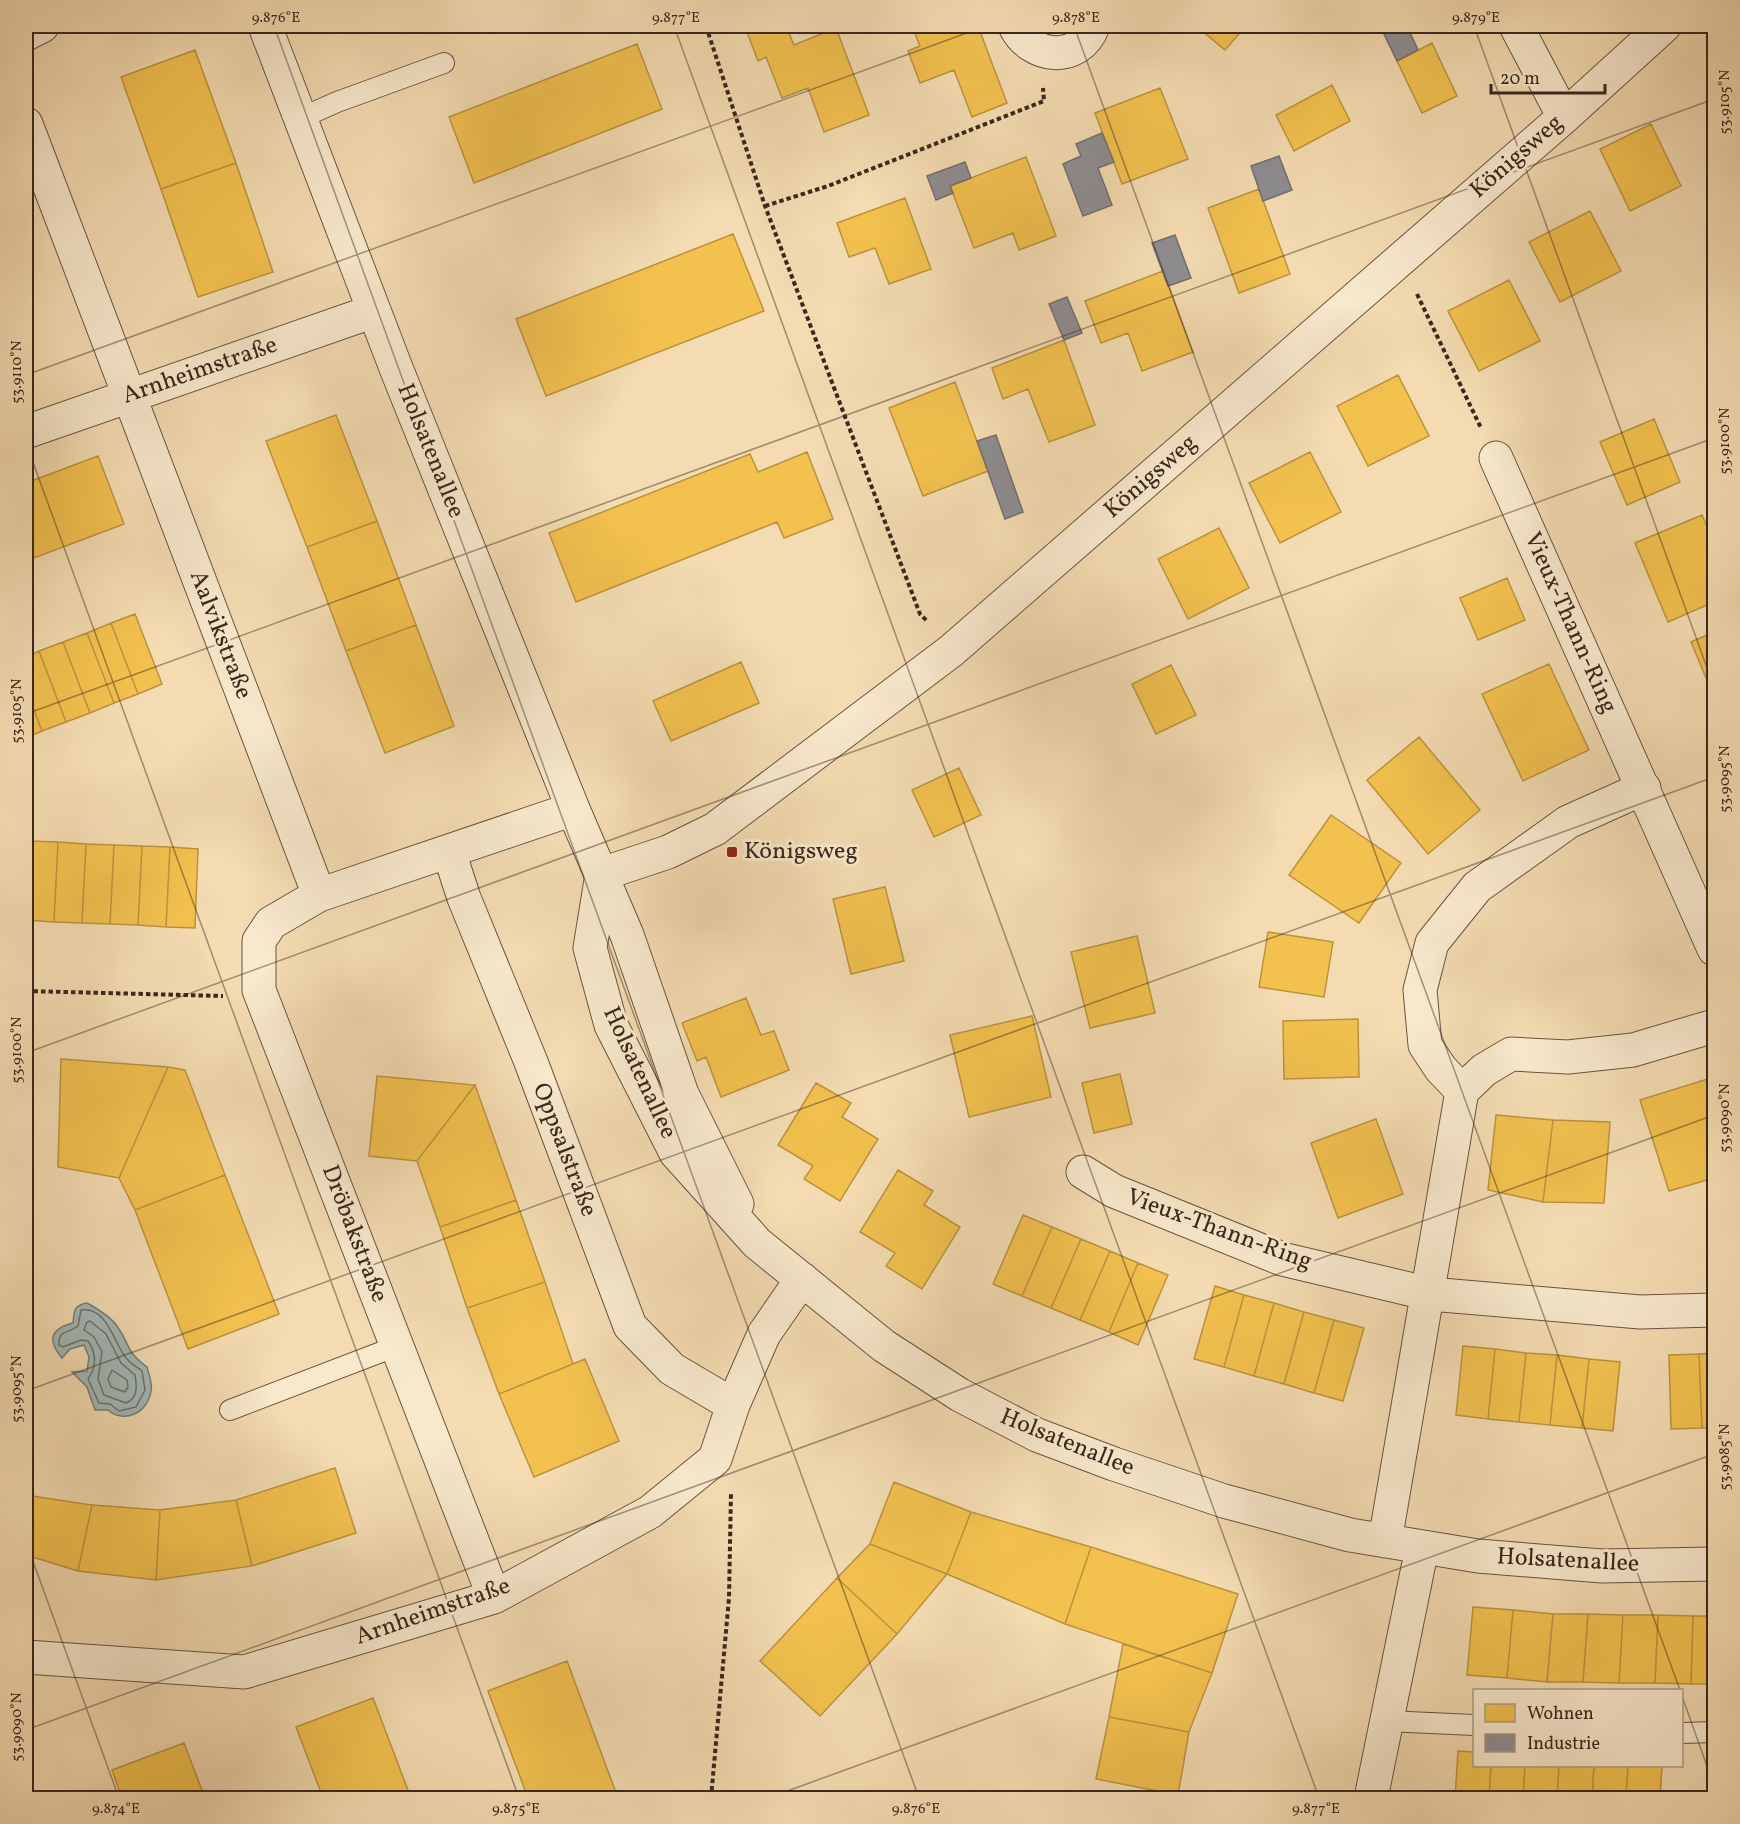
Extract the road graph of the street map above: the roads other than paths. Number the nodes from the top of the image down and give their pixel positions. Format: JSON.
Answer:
{"nodes":[{"id":1,"x":42,"y":26,"type":"edge"},
{"id":2,"x":265,"y":26,"type":"edge"},
{"id":3,"x":1015,"y":26,"type":"edge"},
{"id":4,"x":1093,"y":26,"type":"edge"},
{"id":5,"x":1516,"y":26,"type":"edge"},
{"id":6,"x":1664,"y":26,"type":"edge"},
{"id":7,"x":26,"y":33,"type":"edge"},
{"id":8,"x":444,"y":63,"type":"dead end"},
{"id":9,"x":1564,"y":117,"type":"junction"},
{"id":10,"x":301,"y":118,"type":"junction"},
{"id":11,"x":26,"y":124,"type":"edge"},
{"id":12,"x":374,"y":310,"type":"junction"},
{"id":13,"x":129,"y":396,"type":"junction"},
{"id":14,"x":26,"y":432,"type":"edge"},
{"id":15,"x":1496,"y":458,"type":"road end"},
{"id":16,"x":1644,"y":788,"type":"junction"},
{"id":17,"x":573,"y":809,"type":"junction"},
{"id":18,"x":449,"y":852,"type":"junction"},
{"id":19,"x":602,"y":874,"type":"junction"},
{"id":20,"x":319,"y":896,"type":"junction"},
{"id":21,"x":1714,"y":949,"type":"edge"},
{"id":22,"x":1714,"y":1026,"type":"edge"},
{"id":23,"x":1462,"y":1090,"type":"junction"},
{"id":24,"x":1083,"y":1172,"type":"dead end"},
{"id":25,"x":757,"y":1243,"type":"junction"},
{"id":26,"x":802,"y":1280,"type":"junction"},
{"id":27,"x":1430,"y":1294,"type":"junction"},
{"id":28,"x":1714,"y":1310,"type":"edge"},
{"id":29,"x":397,"y":1346,"type":"junction"},
{"id":30,"x":734,"y":1405,"type":"junction"},
{"id":31,"x":230,"y":1410,"type":"dead end"},
{"id":32,"x":1385,"y":1541,"type":"junction"},
{"id":33,"x":1422,"y":1548,"type":"junction"},
{"id":34,"x":1714,"y":1564,"type":"edge"},
{"id":35,"x":494,"y":1597,"type":"junction"},
{"id":36,"x":26,"y":1657,"type":"edge"},
{"id":37,"x":1386,"y":1721,"type":"junction"},
{"id":38,"x":1473,"y":1725,"type":"edge"},
{"id":39,"x":1714,"y":1732,"type":"edge"},
{"id":40,"x":1683,"y":1733,"type":"edge"},
{"id":41,"x":1371,"y":1798,"type":"edge"}],
"edges":[{"from":1,"to":7,"type":"street"},
{"from":2,"to":10,"type":"street","name":"Holsatenallee"},
{"from":3,"to":4,"type":"street"},
{"from":5,"to":9,"type":"street"},
{"from":6,"to":9,"type":"street","name":"Königsweg"},
{"from":8,"to":10,"type":"lane"},
{"from":9,"to":19,"type":"street","name":"Königsweg"},
{"from":10,"to":12,"type":"street","name":"Holsatenallee"},
{"from":11,"to":13,"type":"street","name":"Aalvikstraße"},
{"from":12,"to":13,"type":"street","name":"Arnheimstraße"},
{"from":12,"to":17,"type":"street","name":"Holsatenallee"},
{"from":13,"to":14,"type":"street","name":"Arnheimstraße"},
{"from":13,"to":20,"type":"street","name":"Aalvikstraße"},
{"from":15,"to":16,"type":"street","name":"Vieux-Thann-Ring"},
{"from":16,"to":21,"type":"street","name":"Vieux-Thann-Ring"},
{"from":16,"to":23,"type":"street"},
{"from":17,"to":18,"type":"street"},
{"from":17,"to":19,"type":"street","name":"Holsatenallee"},
{"from":18,"to":20,"type":"street"},
{"from":18,"to":30,"type":"street","name":"Oppsalstraße"},
{"from":19,"to":25,"type":"street","name":"Holsatenallee"},
{"from":19,"to":25,"type":"street","name":"Holsatenallee"},
{"from":20,"to":29,"type":"street","name":"Dröbakstraße"},
{"from":22,"to":23,"type":"street"},
{"from":23,"to":27,"type":"street"},
{"from":24,"to":27,"type":"street","name":"Vieux-Thann-Ring"},
{"from":25,"to":26,"type":"street","name":"Holsatenallee"},
{"from":26,"to":30,"type":"street","name":"Arnheimstraße"},
{"from":26,"to":32,"type":"street","name":"Holsatenallee"},
{"from":27,"to":28,"type":"street"},
{"from":27,"to":32,"type":"street"},
{"from":29,"to":31,"type":"lane"},
{"from":29,"to":35,"type":"street","name":"Dröbakstraße"},
{"from":30,"to":35,"type":"street","name":"Arnheimstraße"},
{"from":32,"to":33,"type":"street","name":"Holsatenallee"},
{"from":33,"to":34,"type":"street","name":"Holsatenallee"},
{"from":33,"to":37,"type":"street"},
{"from":35,"to":36,"type":"street","name":"Arnheimstraße"},
{"from":37,"to":38,"type":"lane"},
{"from":37,"to":41,"type":"street"},
{"from":39,"to":40,"type":"lane"}]}
